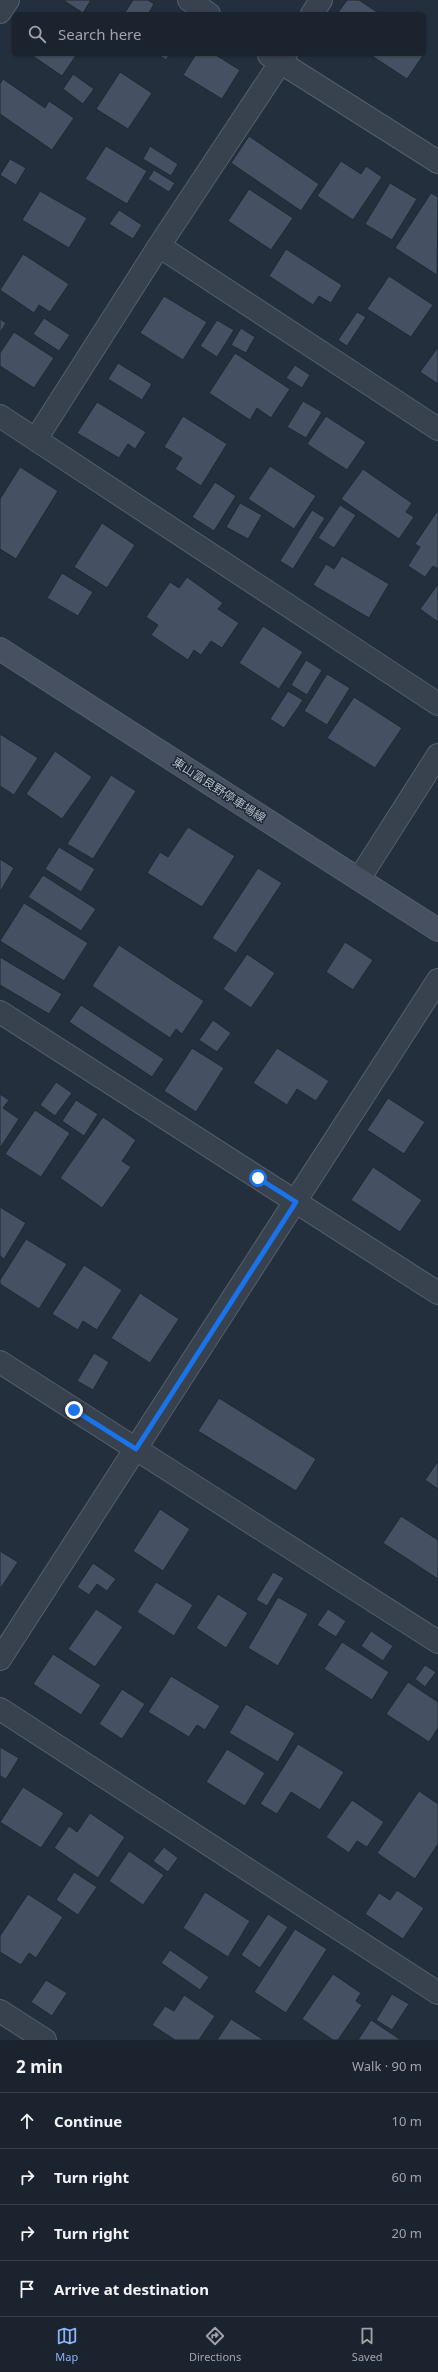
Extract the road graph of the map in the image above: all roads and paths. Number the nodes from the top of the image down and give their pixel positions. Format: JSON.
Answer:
{"nodes":[{"id":1,"x":8,"y":0,"type":"edge"},
{"id":2,"x":189,"y":0,"type":"edge"},
{"id":3,"x":321,"y":0,"type":"edge"},
{"id":4,"x":0,"y":12,"type":"edge"},
{"id":5,"x":206,"y":12,"type":"edge"},
{"id":6,"x":313,"y":12,"type":"edge"},
{"id":7,"x":278,"y":57,"type":"edge"},
{"id":8,"x":438,"y":162,"type":"edge"},
{"id":9,"x":159,"y":246,"type":"junction"},
{"id":10,"x":0,"y":416,"type":"edge"},
{"id":11,"x":438,"y":429,"type":"edge"},
{"id":12,"x":36,"y":439,"type":"junction"},
{"id":13,"x":0,"y":649,"type":"edge"},
{"id":14,"x":438,"y":704,"type":"edge"},
{"id":15,"x":438,"y":755,"type":"edge"},
{"id":16,"x":359,"y":879,"type":"junction"},
{"id":17,"x":438,"y":930,"type":"edge"},
{"id":18,"x":438,"y":980,"type":"edge"},
{"id":19,"x":0,"y":1012,"type":"edge"},
{"id":20,"x":296,"y":1202,"type":"junction"},
{"id":21,"x":438,"y":1293,"type":"edge"},
{"id":22,"x":0,"y":1362,"type":"edge"},
{"id":23,"x":136,"y":1449,"type":"junction"},
{"id":24,"x":438,"y":1642,"type":"edge"},
{"id":25,"x":0,"y":1659,"type":"edge"},
{"id":26,"x":0,"y":1709,"type":"edge"},
{"id":27,"x":438,"y":1993,"type":"edge"},
{"id":28,"x":0,"y":2011,"type":"edge"},
{"id":29,"x":45,"y":2040,"type":"edge"}],
"edges":[{"from":1,"to":4,"type":"street"},
{"from":2,"to":5,"type":"street"},
{"from":3,"to":6,"type":"street"},
{"from":7,"to":8,"type":"street"},
{"from":7,"to":9,"type":"street"},
{"from":9,"to":11,"type":"street"},
{"from":9,"to":12,"type":"street"},
{"from":10,"to":12,"type":"street"},
{"from":12,"to":14,"type":"street"},
{"from":13,"to":16,"type":"main road","name":"東山富良野停車場線"},
{"from":15,"to":16,"type":"street"},
{"from":16,"to":17,"type":"main road","name":"東山富良野停車場線"},
{"from":18,"to":20,"type":"street"},
{"from":19,"to":20,"type":"street"},
{"from":20,"to":21,"type":"street"},
{"from":20,"to":23,"type":"street"},
{"from":22,"to":23,"type":"street"},
{"from":23,"to":24,"type":"street"},
{"from":23,"to":25,"type":"street"},
{"from":26,"to":27,"type":"street"},
{"from":28,"to":29,"type":"street"}]}
